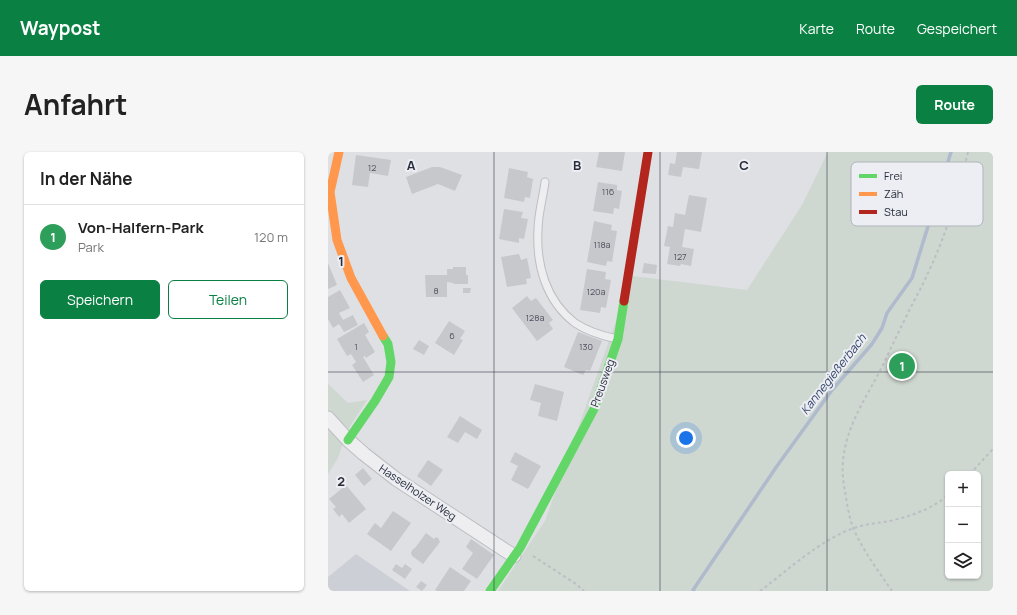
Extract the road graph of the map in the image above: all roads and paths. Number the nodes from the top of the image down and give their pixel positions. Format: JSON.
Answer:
{"nodes":[{"id":1,"x":339,"y":152,"type":"edge"},
{"id":2,"x":648,"y":152,"type":"edge"},
{"id":3,"x":968,"y":152,"type":"edge"},
{"id":4,"x":966,"y":162,"type":"edge"},
{"id":5,"x":545,"y":182,"type":"dead end"},
{"id":6,"x":947,"y":226,"type":"edge"},
{"id":7,"x":618,"y":339,"type":"junction"},
{"id":8,"x":328,"y":418,"type":"edge"},
{"id":9,"x":348,"y":440,"type":"junction"},
{"id":10,"x":993,"y":449,"type":"edge"},
{"id":11,"x":973,"y":471,"type":"edge"},
{"id":12,"x":945,"y":498,"type":"edge"},
{"id":13,"x":854,"y":528,"type":"junction"},
{"id":14,"x":517,"y":552,"type":"junction"},
{"id":15,"x":490,"y":591,"type":"edge"},
{"id":16,"x":584,"y":591,"type":"edge"},
{"id":17,"x":760,"y":591,"type":"edge"},
{"id":18,"x":892,"y":591,"type":"edge"}],
"edges":[{"from":1,"to":9,"type":"street"},
{"from":2,"to":7,"type":"street","name":"Preusweg"},
{"from":3,"to":4,"type":"path"},
{"from":5,"to":7,"type":"lane"},
{"from":6,"to":13,"type":"path"},
{"from":7,"to":14,"type":"street","name":"Preusweg"},
{"from":8,"to":9,"type":"street","name":"Hasselholzer Weg"},
{"from":9,"to":14,"type":"street","name":"Hasselholzer Weg"},
{"from":10,"to":11,"type":"path"},
{"from":12,"to":13,"type":"path"},
{"from":13,"to":17,"type":"path"},
{"from":13,"to":18,"type":"path"},
{"from":14,"to":15,"type":"street","name":"Preusweg"},
{"from":14,"to":16,"type":"path"}]}
